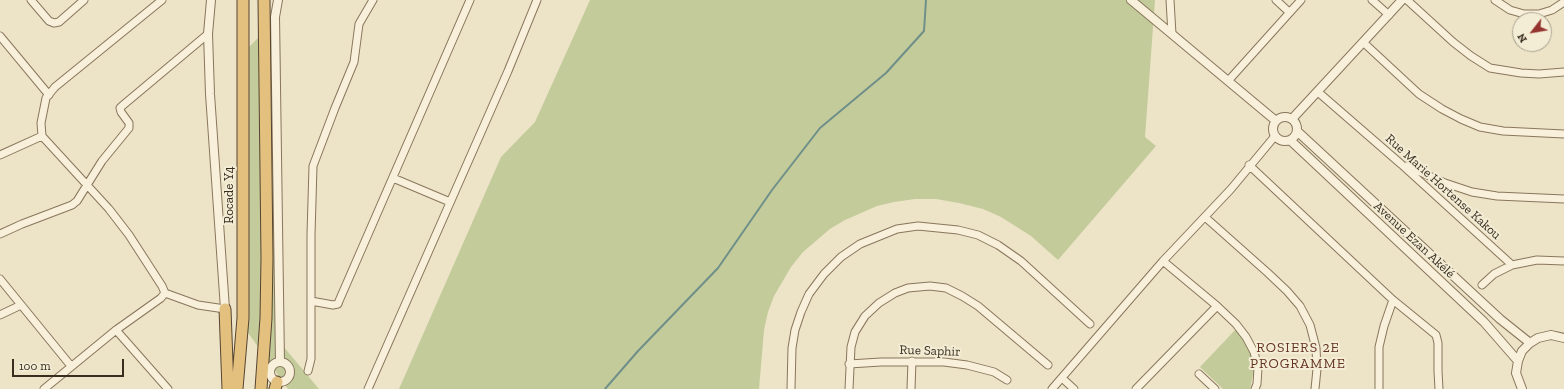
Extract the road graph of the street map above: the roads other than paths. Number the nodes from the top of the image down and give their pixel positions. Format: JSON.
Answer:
{"nodes":[{"id":1,"x":31,"y":0,"type":"edge"},
{"id":2,"x":84,"y":0,"type":"edge"},
{"id":3,"x":162,"y":0,"type":"edge"},
{"id":4,"x":211,"y":0,"type":"edge"},
{"id":5,"x":244,"y":0,"type":"edge"},
{"id":6,"x":264,"y":0,"type":"edge"},
{"id":7,"x":278,"y":0,"type":"edge"},
{"id":8,"x":373,"y":0,"type":"edge"},
{"id":9,"x":470,"y":0,"type":"edge"},
{"id":10,"x":537,"y":0,"type":"edge"},
{"id":11,"x":1131,"y":0,"type":"edge"},
{"id":12,"x":1170,"y":0,"type":"edge"},
{"id":13,"x":1276,"y":0,"type":"edge"},
{"id":14,"x":1301,"y":0,"type":"edge"},
{"id":15,"x":1372,"y":0,"type":"edge"},
{"id":16,"x":1402,"y":0,"type":"edge"},
{"id":17,"x":1407,"y":0,"type":"edge"},
{"id":18,"x":1495,"y":0,"type":"edge"},
{"id":19,"x":1564,"y":2,"type":"edge"},
{"id":20,"x":1289,"y":12,"type":"junction"},
{"id":21,"x":1389,"y":15,"type":"junction"},
{"id":22,"x":208,"y":34,"type":"junction"},
{"id":23,"x":1172,"y":34,"type":"junction"},
{"id":24,"x":0,"y":36,"type":"edge"},
{"id":25,"x":1364,"y":43,"type":"junction"},
{"id":26,"x":1564,"y":72,"type":"edge"},
{"id":27,"x":1229,"y":80,"type":"junction"},
{"id":28,"x":1318,"y":92,"type":"junction"},
{"id":29,"x":49,"y":95,"type":"junction"},
{"id":30,"x":1292,"y":119,"type":"junction"},
{"id":31,"x":1276,"y":121,"type":"junction"},
{"id":32,"x":1297,"y":131,"type":"junction"},
{"id":33,"x":1564,"y":134,"type":"edge"},
{"id":34,"x":42,"y":136,"type":"junction"},
{"id":35,"x":1276,"y":136,"type":"junction"},
{"id":36,"x":1290,"y":140,"type":"junction"},
{"id":37,"x":0,"y":155,"type":"edge"},
{"id":38,"x":1401,"y":164,"type":"junction"},
{"id":39,"x":1249,"y":165,"type":"junction"},
{"id":40,"x":393,"y":178,"type":"junction"},
{"id":41,"x":86,"y":185,"type":"junction"},
{"id":42,"x":1564,"y":199,"type":"edge"},
{"id":43,"x":450,"y":202,"type":"junction"},
{"id":44,"x":1205,"y":217,"type":"junction"},
{"id":45,"x":0,"y":234,"type":"edge"},
{"id":46,"x":1564,"y":260,"type":"edge"},
{"id":47,"x":1164,"y":261,"type":"junction"},
{"id":48,"x":1512,"y":265,"type":"junction"},
{"id":49,"x":0,"y":279,"type":"edge"},
{"id":50,"x":1482,"y":285,"type":"dead end"},
{"id":51,"x":165,"y":293,"type":"junction"},
{"id":52,"x":1393,"y":300,"type":"junction"},
{"id":53,"x":311,"y":301,"type":"junction"},
{"id":54,"x":21,"y":305,"type":"junction"},
{"id":55,"x":1217,"y":306,"type":"junction"},
{"id":56,"x":225,"y":310,"type":"junction"},
{"id":57,"x":0,"y":315,"type":"edge"},
{"id":58,"x":1090,"y":324,"type":"dead end"},
{"id":59,"x":116,"y":330,"type":"junction"},
{"id":60,"x":1564,"y":338,"type":"edge"},
{"id":61,"x":1530,"y":343,"type":"junction"},
{"id":62,"x":912,"y":361,"type":"junction"},
{"id":63,"x":1518,"y":361,"type":"junction"},
{"id":64,"x":280,"y":362,"type":"junction"},
{"id":65,"x":849,"y":364,"type":"junction"},
{"id":66,"x":1048,"y":365,"type":"dead end"},
{"id":67,"x":71,"y":366,"type":"junction"},
{"id":68,"x":308,"y":371,"type":"dead end"},
{"id":69,"x":1199,"y":374,"type":"dead end"},
{"id":70,"x":1062,"y":378,"type":"junction"},
{"id":71,"x":1007,"y":380,"type":"dead end"},
{"id":72,"x":276,"y":386,"type":"edge"},
{"id":73,"x":1520,"y":388,"type":"edge"},
{"id":74,"x":44,"y":389,"type":"edge"},
{"id":75,"x":168,"y":389,"type":"edge"},
{"id":76,"x":228,"y":389,"type":"edge"},
{"id":77,"x":237,"y":389,"type":"edge"},
{"id":78,"x":261,"y":389,"type":"edge"},
{"id":79,"x":368,"y":389,"type":"edge"},
{"id":80,"x":791,"y":389,"type":"edge"},
{"id":81,"x":850,"y":389,"type":"edge"},
{"id":82,"x":911,"y":389,"type":"edge"},
{"id":83,"x":1052,"y":389,"type":"edge"},
{"id":84,"x":1074,"y":389,"type":"edge"},
{"id":85,"x":1136,"y":389,"type":"edge"},
{"id":86,"x":1216,"y":389,"type":"edge"},
{"id":87,"x":1255,"y":389,"type":"edge"},
{"id":88,"x":1315,"y":389,"type":"edge"},
{"id":89,"x":1379,"y":389,"type":"edge"},
{"id":90,"x":1439,"y":389,"type":"edge"}],
"edges":[{"from":1,"to":2,"type":"street"},
{"from":3,"to":29,"type":"street"},
{"from":4,"to":22,"type":"street"},
{"from":5,"to":77,"type":"highway","name":"Rocade Y4"},
{"from":6,"to":78,"type":"highway"},
{"from":7,"to":64,"type":"street"},
{"from":8,"to":53,"type":"street"},
{"from":9,"to":40,"type":"street"},
{"from":10,"to":43,"type":"street"},
{"from":11,"to":23,"type":"street"},
{"from":12,"to":23,"type":"street"},
{"from":13,"to":20,"type":"street"},
{"from":14,"to":20,"type":"street"},
{"from":15,"to":21,"type":"street"},
{"from":16,"to":21,"type":"street"},
{"from":17,"to":26,"type":"street"},
{"from":18,"to":19,"type":"street"},
{"from":20,"to":27,"type":"street"},
{"from":21,"to":25,"type":"street"},
{"from":22,"to":41,"type":"street"},
{"from":22,"to":56,"type":"street"},
{"from":23,"to":27,"type":"street"},
{"from":24,"to":29,"type":"street"},
{"from":25,"to":28,"type":"street"},
{"from":25,"to":33,"type":"street"},
{"from":27,"to":31,"type":"street"},
{"from":28,"to":30,"type":"street"},
{"from":28,"to":38,"type":"street","name":"Rue Marie Hortense Kakou"},
{"from":29,"to":34,"type":"street"},
{"from":30,"to":31,"type":"street"},
{"from":30,"to":32,"type":"street"},
{"from":31,"to":35,"type":"street"},
{"from":32,"to":36,"type":"street"},
{"from":32,"to":61,"type":"street","name":"Avenue Ezan Akélé"},
{"from":34,"to":37,"type":"street"},
{"from":34,"to":41,"type":"street"},
{"from":35,"to":36,"type":"street"},
{"from":35,"to":39,"type":"street"},
{"from":36,"to":63,"type":"street","name":"Avenue Ezan Akélé"},
{"from":38,"to":42,"type":"street"},
{"from":38,"to":48,"type":"street","name":"Rue Marie Hortense Kakou"},
{"from":39,"to":44,"type":"street"},
{"from":39,"to":52,"type":"street"},
{"from":40,"to":43,"type":"street"},
{"from":40,"to":53,"type":"street"},
{"from":41,"to":45,"type":"street"},
{"from":41,"to":51,"type":"street"},
{"from":43,"to":79,"type":"street"},
{"from":44,"to":47,"type":"street"},
{"from":44,"to":88,"type":"street"},
{"from":46,"to":48,"type":"street"},
{"from":47,"to":55,"type":"street"},
{"from":47,"to":70,"type":"street"},
{"from":48,"to":50,"type":"street"},
{"from":49,"to":54,"type":"street"},
{"from":51,"to":56,"type":"street"},
{"from":51,"to":59,"type":"street"},
{"from":52,"to":89,"type":"street"},
{"from":52,"to":90,"type":"street"},
{"from":53,"to":68,"type":"street"},
{"from":54,"to":57,"type":"street"},
{"from":54,"to":67,"type":"street"},
{"from":55,"to":85,"type":"street"},
{"from":55,"to":87,"type":"street"},
{"from":56,"to":76,"type":"highway"},
{"from":58,"to":80,"type":"street"},
{"from":59,"to":67,"type":"street"},
{"from":59,"to":75,"type":"street"},
{"from":60,"to":61,"type":"street"},
{"from":61,"to":63,"type":"street"},
{"from":62,"to":65,"type":"street","name":"Rue Saphir"},
{"from":62,"to":71,"type":"street","name":"Rue Saphir"},
{"from":62,"to":82,"type":"street"},
{"from":63,"to":73,"type":"street"},
{"from":64,"to":72,"type":"street"},
{"from":64,"to":72,"type":"street"},
{"from":65,"to":66,"type":"street"},
{"from":65,"to":81,"type":"street"},
{"from":67,"to":74,"type":"street"},
{"from":69,"to":86,"type":"street"},
{"from":70,"to":83,"type":"street"},
{"from":70,"to":84,"type":"street"}]}
